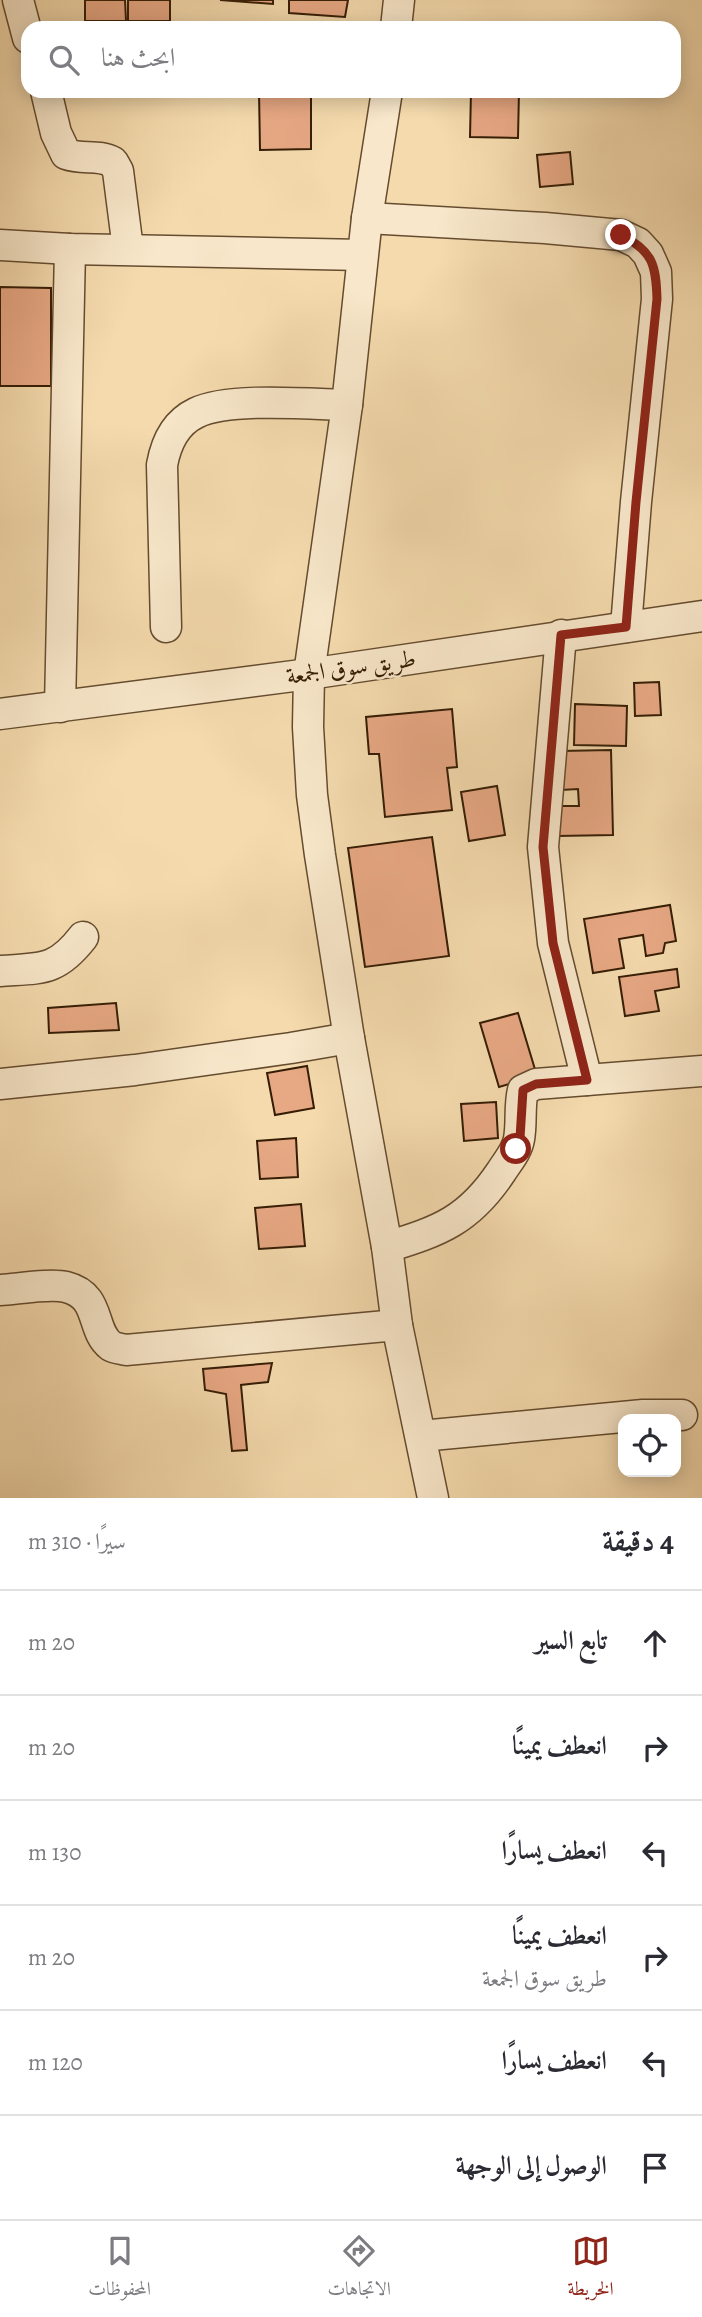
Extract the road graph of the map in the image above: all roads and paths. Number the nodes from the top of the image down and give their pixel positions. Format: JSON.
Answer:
{"nodes":[{"id":1,"x":18,"y":0,"type":"edge"},
{"id":2,"x":399,"y":0,"type":"edge"},
{"id":3,"x":24,"y":21,"type":"edge"},
{"id":4,"x":397,"y":21,"type":"edge"},
{"id":5,"x":48,"y":98,"type":"edge"},
{"id":6,"x":386,"y":98,"type":"edge"},
{"id":7,"x":367,"y":218,"type":"junction"},
{"id":8,"x":0,"y":245,"type":"edge"},
{"id":9,"x":70,"y":249,"type":"junction"},
{"id":10,"x":128,"y":249,"type":"junction"},
{"id":11,"x":362,"y":255,"type":"junction"},
{"id":12,"x":347,"y":405,"type":"junction"},
{"id":13,"x":702,"y":616,"type":"edge"},
{"id":14,"x":166,"y":627,"type":"dead end"},
{"id":15,"x":626,"y":627,"type":"junction"},
{"id":16,"x":561,"y":635,"type":"junction"},
{"id":17,"x":309,"y":674,"type":"junction"},
{"id":18,"x":60,"y":708,"type":"junction"},
{"id":19,"x":0,"y":714,"type":"edge"},
{"id":20,"x":83,"y":937,"type":"dead end"},
{"id":21,"x":0,"y":971,"type":"edge"},
{"id":22,"x":349,"y":1038,"type":"junction"},
{"id":23,"x":702,"y":1071,"type":"edge"},
{"id":24,"x":587,"y":1080,"type":"junction"},
{"id":25,"x":0,"y":1084,"type":"edge"},
{"id":26,"x":387,"y":1247,"type":"junction"},
{"id":27,"x":0,"y":1290,"type":"edge"},
{"id":28,"x":397,"y":1325,"type":"junction"},
{"id":29,"x":682,"y":1415,"type":"dead end"},
{"id":30,"x":421,"y":1436,"type":"junction"},
{"id":31,"x":433,"y":1498,"type":"edge"}],
"edges":[{"from":1,"to":3,"type":"street"},
{"from":2,"to":4,"type":"street"},
{"from":5,"to":10,"type":"street"},
{"from":6,"to":7,"type":"street"},
{"from":7,"to":11,"type":"street"},
{"from":7,"to":15,"type":"street"},
{"from":8,"to":9,"type":"street"},
{"from":9,"to":10,"type":"street"},
{"from":9,"to":18,"type":"street"},
{"from":10,"to":11,"type":"street"},
{"from":11,"to":12,"type":"street"},
{"from":12,"to":14,"type":"street"},
{"from":12,"to":17,"type":"street"},
{"from":13,"to":15,"type":"street","name":"طريق سوق الجمعة"},
{"from":15,"to":16,"type":"street","name":"طريق سوق الجمعة"},
{"from":16,"to":17,"type":"street","name":"طريق سوق الجمعة"},
{"from":16,"to":24,"type":"street"},
{"from":17,"to":18,"type":"street","name":"طريق سوق الجمعة"},
{"from":17,"to":22,"type":"street"},
{"from":18,"to":19,"type":"street","name":"طريق سوق الجمعة"},
{"from":20,"to":21,"type":"street"},
{"from":22,"to":25,"type":"street"},
{"from":22,"to":26,"type":"street"},
{"from":23,"to":24,"type":"street"},
{"from":24,"to":26,"type":"street"},
{"from":26,"to":28,"type":"street"},
{"from":27,"to":28,"type":"street"},
{"from":28,"to":30,"type":"street"},
{"from":29,"to":30,"type":"street"},
{"from":30,"to":31,"type":"street"}]}
